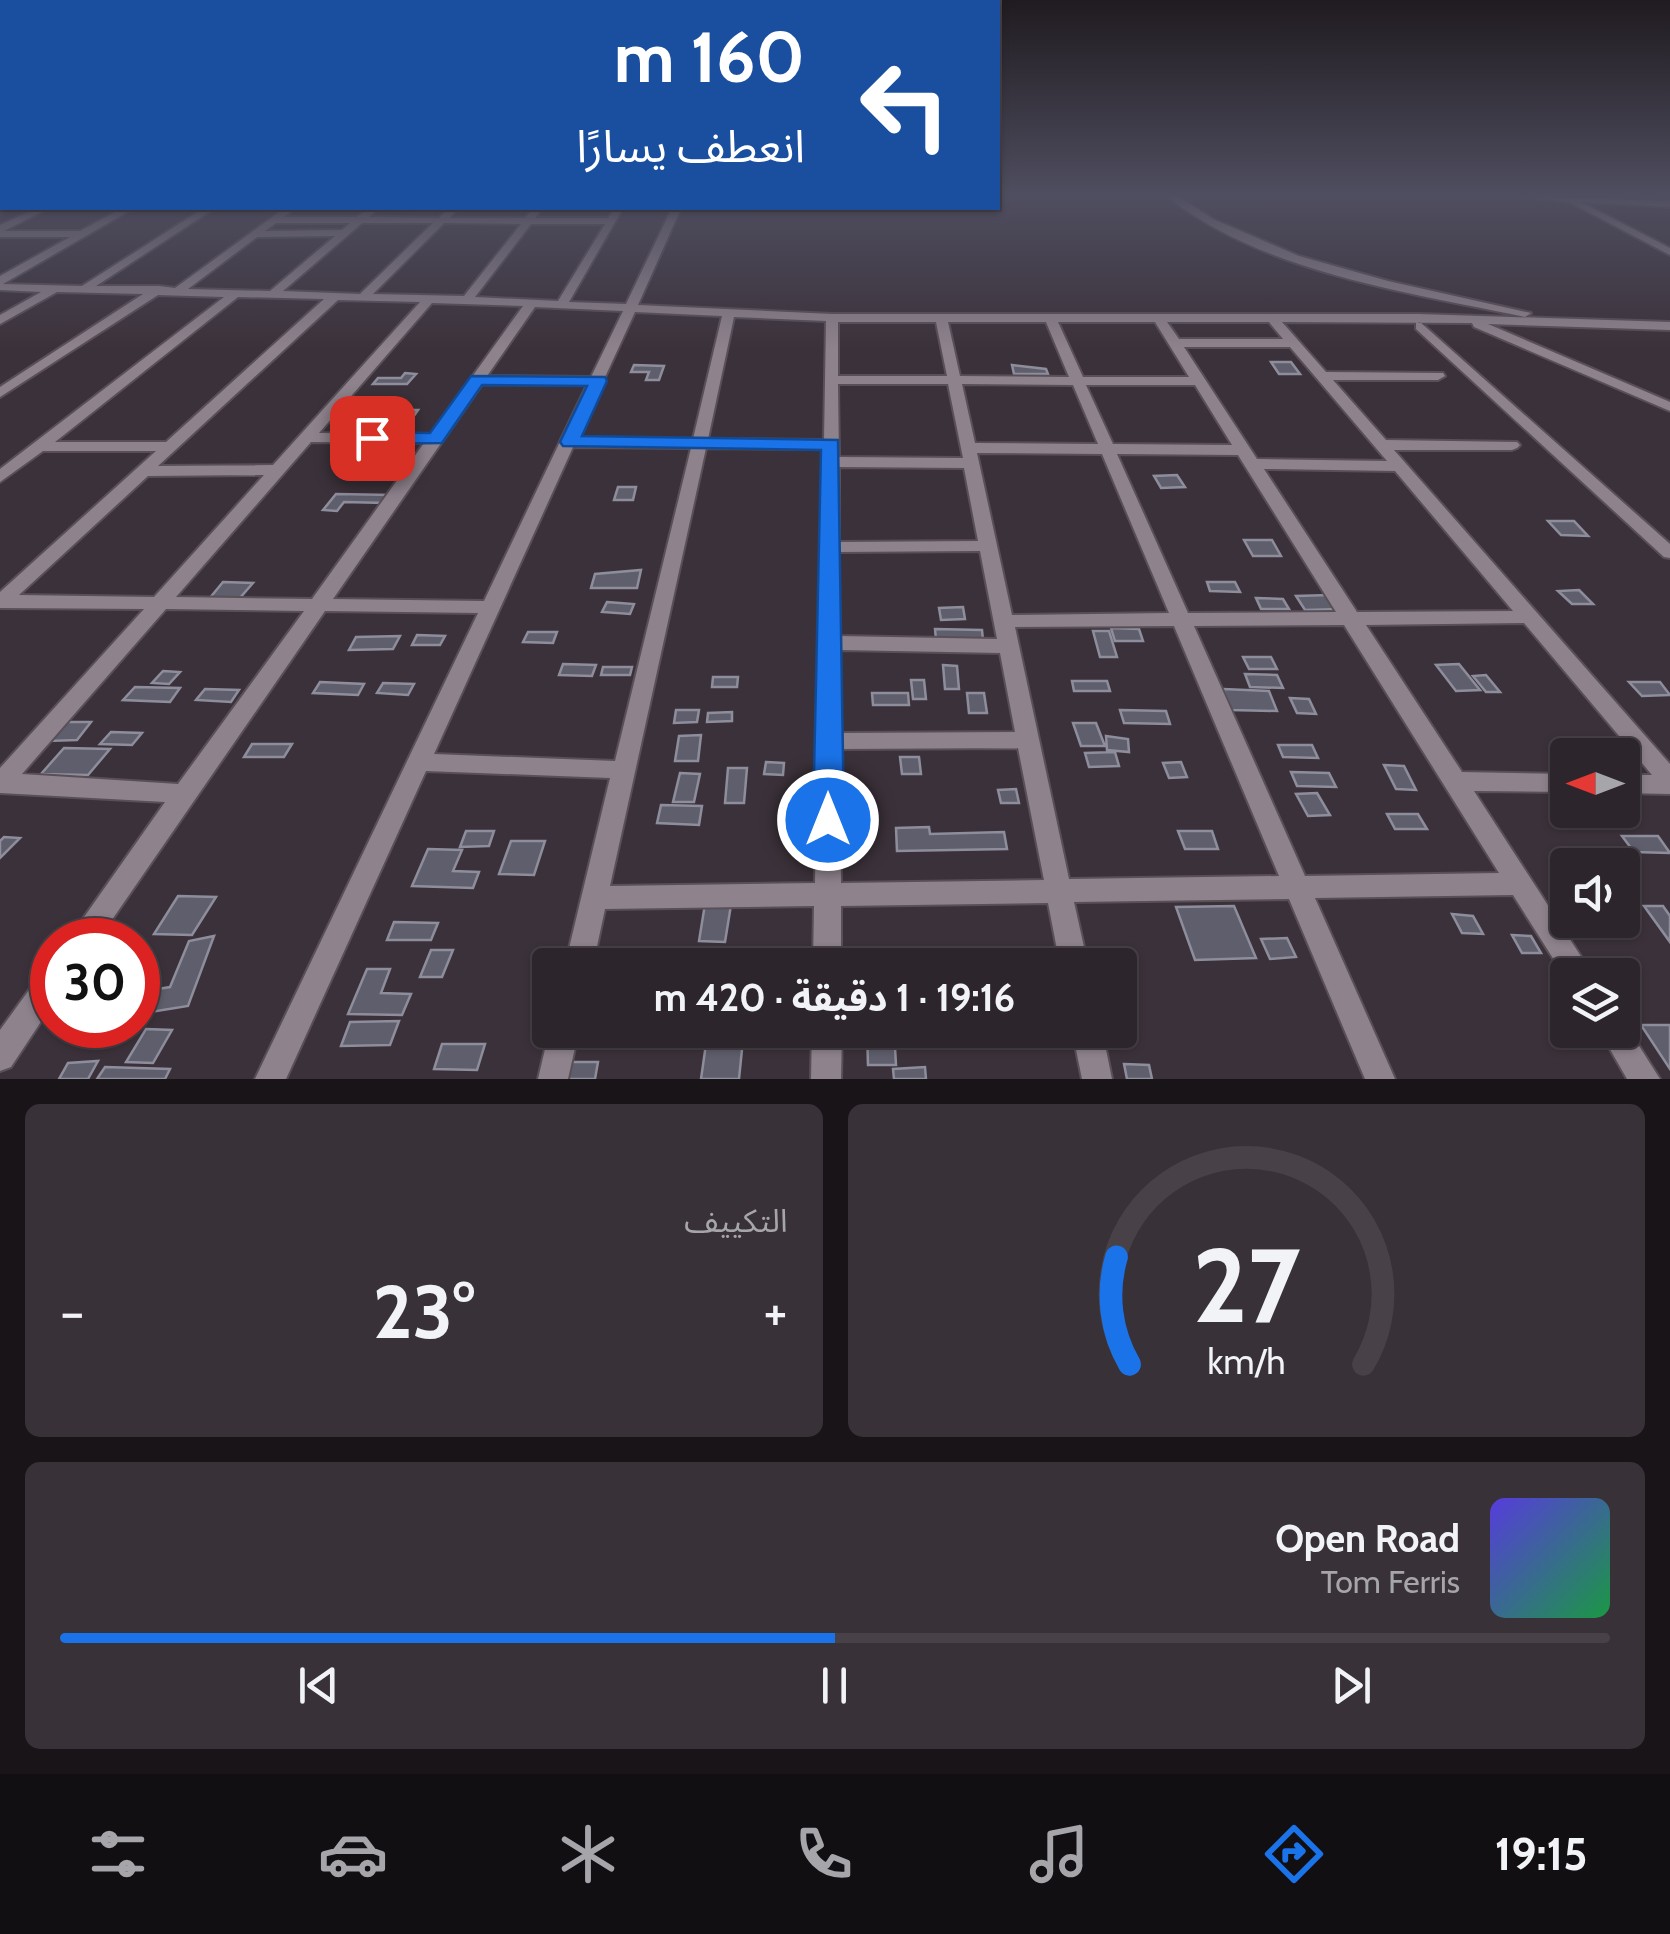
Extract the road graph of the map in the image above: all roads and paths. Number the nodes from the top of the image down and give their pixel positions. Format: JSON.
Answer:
{"nodes":[{"id":1,"x":59,"y":247,"type":"edge"},
{"id":2,"x":149,"y":247,"type":"edge"},
{"id":3,"x":235,"y":247,"type":"edge"},
{"id":4,"x":328,"y":247,"type":"edge"},
{"id":5,"x":412,"y":247,"type":"edge"},
{"id":6,"x":508,"y":247,"type":"edge"},
{"id":7,"x":595,"y":247,"type":"edge"},
{"id":8,"x":659,"y":247,"type":"edge"},
{"id":9,"x":1275,"y":247,"type":"edge"},
{"id":10,"x":0,"y":284,"type":"edge"},
{"id":11,"x":56,"y":287,"type":"junction"},
{"id":12,"x":87,"y":288,"type":"junction"},
{"id":13,"x":159,"y":288,"type":"junction"},
{"id":14,"x":180,"y":289,"type":"junction"},
{"id":15,"x":237,"y":292,"type":"junction"},
{"id":16,"x":274,"y":294,"type":"junction"},
{"id":17,"x":334,"y":297,"type":"junction"},
{"id":18,"x":362,"y":298,"type":"junction"},
{"id":19,"x":429,"y":299,"type":"junction"},
{"id":20,"x":467,"y":300,"type":"junction"},
{"id":21,"x":531,"y":304,"type":"junction"},
{"id":22,"x":561,"y":306,"type":"junction"},
{"id":23,"x":632,"y":309,"type":"junction"},
{"id":24,"x":729,"y":314,"type":"junction"},
{"id":25,"x":832,"y":318,"type":"junction"},
{"id":26,"x":1272,"y":318,"type":"junction"},
{"id":27,"x":1467,"y":319,"type":"junction"},
{"id":28,"x":0,"y":320,"type":"edge"},
{"id":29,"x":942,"y":320,"type":"junction"},
{"id":30,"x":1051,"y":320,"type":"junction"},
{"id":31,"x":1160,"y":320,"type":"junction"},
{"id":32,"x":1569,"y":323,"type":"junction"},
{"id":33,"x":1420,"y":326,"type":"dead end"},
{"id":34,"x":1670,"y":326,"type":"edge"},
{"id":35,"x":1294,"y":343,"type":"junction"},
{"id":36,"x":1176,"y":344,"type":"junction"},
{"id":37,"x":1322,"y":376,"type":"junction"},
{"id":38,"x":1438,"y":376,"type":"dead end"},
{"id":39,"x":477,"y":380,"type":"junction"},
{"id":40,"x":832,"y":380,"type":"junction"},
{"id":41,"x":1199,"y":380,"type":"junction"},
{"id":42,"x":598,"y":381,"type":"junction"},
{"id":43,"x":954,"y":381,"type":"junction"},
{"id":44,"x":1077,"y":381,"type":"junction"},
{"id":45,"x":0,"y":392,"type":"edge"},
{"id":46,"x":1670,"y":407,"type":"edge"},
{"id":47,"x":310,"y":437,"type":"junction"},
{"id":48,"x":436,"y":439,"type":"junction"},
{"id":49,"x":570,"y":442,"type":"junction"},
{"id":50,"x":699,"y":443,"type":"junction"},
{"id":51,"x":1382,"y":445,"type":"junction"},
{"id":52,"x":1512,"y":445,"type":"dead end"},
{"id":53,"x":41,"y":446,"type":"junction"},
{"id":54,"x":170,"y":447,"type":"junction"},
{"id":55,"x":1106,"y":448,"type":"junction"},
{"id":56,"x":831,"y":453,"type":"junction"},
{"id":57,"x":970,"y":455,"type":"junction"},
{"id":58,"x":1248,"y":457,"type":"junction"},
{"id":59,"x":1400,"y":466,"type":"junction"},
{"id":60,"x":281,"y":470,"type":"junction"},
{"id":61,"x":142,"y":471,"type":"junction"},
{"id":62,"x":0,"y":477,"type":"edge"},
{"id":63,"x":830,"y":546,"type":"junction"},
{"id":64,"x":988,"y":546,"type":"junction"},
{"id":65,"x":1670,"y":554,"type":"edge"},
{"id":66,"x":1,"y":602,"type":"edge"},
{"id":67,"x":162,"y":602,"type":"junction"},
{"id":68,"x":319,"y":604,"type":"junction"},
{"id":69,"x":492,"y":607,"type":"junction"},
{"id":70,"x":1348,"y":615,"type":"junction"},
{"id":71,"x":1530,"y":617,"type":"junction"},
{"id":72,"x":1180,"y":618,"type":"junction"},
{"id":73,"x":1003,"y":620,"type":"junction"},
{"id":74,"x":829,"y":644,"type":"junction"},
{"id":75,"x":1008,"y":646,"type":"junction"},
{"id":76,"x":1028,"y":740,"type":"junction"},
{"id":77,"x":829,"y":741,"type":"junction"},
{"id":78,"x":420,"y":762,"type":"junction"},
{"id":79,"x":624,"y":770,"type":"junction"},
{"id":80,"x":1454,"y":781,"type":"junction"},
{"id":81,"x":1,"y":782,"type":"edge"},
{"id":82,"x":1550,"y":783,"type":"edge"},
{"id":83,"x":1670,"y":783,"type":"edge"},
{"id":84,"x":1640,"y":784,"type":"edge"},
{"id":85,"x":184,"y":794,"type":"junction"},
{"id":86,"x":1520,"y":884,"type":"junction"},
{"id":87,"x":1297,"y":887,"type":"junction"},
{"id":88,"x":1060,"y":894,"type":"junction"},
{"id":89,"x":594,"y":898,"type":"junction"},
{"id":90,"x":828,"y":898,"type":"junction"},
{"id":91,"x":97,"y":918,"type":"edge"},
{"id":92,"x":583,"y":948,"type":"edge"},
{"id":93,"x":827,"y":948,"type":"edge"},
{"id":94,"x":1071,"y":948,"type":"edge"},
{"id":95,"x":1567,"y":958,"type":"edge"},
{"id":96,"x":30,"y":1013,"type":"edge"},
{"id":97,"x":560,"y":1048,"type":"edge"},
{"id":98,"x":827,"y":1048,"type":"edge"},
{"id":99,"x":1092,"y":1048,"type":"edge"},
{"id":100,"x":1625,"y":1048,"type":"edge"},
{"id":101,"x":0,"y":1056,"type":"edge"},
{"id":102,"x":270,"y":1079,"type":"edge"},
{"id":103,"x":553,"y":1079,"type":"edge"},
{"id":104,"x":826,"y":1079,"type":"edge"},
{"id":105,"x":1098,"y":1079,"type":"edge"},
{"id":106,"x":1380,"y":1079,"type":"edge"},
{"id":107,"x":1645,"y":1079,"type":"edge"}],
"edges":[{"from":1,"to":10,"type":"street"},
{"from":2,"to":12,"type":"street"},
{"from":3,"to":14,"type":"street"},
{"from":4,"to":16,"type":"street"},
{"from":5,"to":18,"type":"street"},
{"from":6,"to":20,"type":"street"},
{"from":7,"to":22,"type":"street"},
{"from":8,"to":23,"type":"street"},
{"from":9,"to":32,"type":"street"},
{"from":10,"to":11,"type":"street"},
{"from":11,"to":12,"type":"street"},
{"from":11,"to":28,"type":"street"},
{"from":12,"to":13,"type":"street"},
{"from":13,"to":14,"type":"street"},
{"from":13,"to":45,"type":"street"},
{"from":14,"to":15,"type":"street"},
{"from":15,"to":16,"type":"street"},
{"from":15,"to":53,"type":"street"},
{"from":16,"to":17,"type":"street"},
{"from":17,"to":18,"type":"street"},
{"from":17,"to":54,"type":"street"},
{"from":18,"to":19,"type":"street"},
{"from":19,"to":20,"type":"street"},
{"from":19,"to":47,"type":"street"},
{"from":20,"to":21,"type":"street"},
{"from":21,"to":22,"type":"street"},
{"from":21,"to":39,"type":"street"},
{"from":22,"to":23,"type":"street"},
{"from":23,"to":24,"type":"street"},
{"from":23,"to":42,"type":"street"},
{"from":24,"to":25,"type":"street"},
{"from":24,"to":50,"type":"street"},
{"from":25,"to":29,"type":"street"},
{"from":25,"to":40,"type":"street"},
{"from":26,"to":27,"type":"street"},
{"from":26,"to":31,"type":"street"},
{"from":26,"to":35,"type":"street"},
{"from":27,"to":32,"type":"street"},
{"from":27,"to":46,"type":"street"},
{"from":29,"to":30,"type":"street"},
{"from":29,"to":43,"type":"street"},
{"from":30,"to":31,"type":"street"},
{"from":30,"to":44,"type":"street"},
{"from":31,"to":36,"type":"street"},
{"from":32,"to":34,"type":"street"},
{"from":33,"to":65,"type":"street"},
{"from":35,"to":36,"type":"street"},
{"from":35,"to":37,"type":"street"},
{"from":36,"to":41,"type":"street"},
{"from":37,"to":38,"type":"street"},
{"from":37,"to":51,"type":"street"},
{"from":39,"to":42,"type":"street"},
{"from":39,"to":48,"type":"street"},
{"from":40,"to":43,"type":"street"},
{"from":40,"to":56,"type":"street"},
{"from":41,"to":44,"type":"street"},
{"from":41,"to":58,"type":"street"},
{"from":42,"to":49,"type":"street"},
{"from":43,"to":44,"type":"street"},
{"from":43,"to":57,"type":"street"},
{"from":44,"to":55,"type":"street"},
{"from":47,"to":48,"type":"street"},
{"from":47,"to":60,"type":"street"},
{"from":48,"to":68,"type":"street"},
{"from":49,"to":50,"type":"street"},
{"from":49,"to":69,"type":"street"},
{"from":50,"to":56,"type":"street"},
{"from":50,"to":79,"type":"street"},
{"from":51,"to":52,"type":"street"},
{"from":51,"to":59,"type":"street"},
{"from":53,"to":54,"type":"street"},
{"from":53,"to":62,"type":"street"},
{"from":54,"to":61,"type":"street"},
{"from":55,"to":57,"type":"street"},
{"from":55,"to":58,"type":"street"},
{"from":55,"to":72,"type":"street"},
{"from":56,"to":57,"type":"street"},
{"from":56,"to":63,"type":"street"},
{"from":57,"to":64,"type":"street"},
{"from":58,"to":59,"type":"street"},
{"from":58,"to":70,"type":"street"},
{"from":59,"to":71,"type":"street"},
{"from":60,"to":61,"type":"street"},
{"from":60,"to":67,"type":"street"},
{"from":61,"to":66,"type":"street"},
{"from":63,"to":64,"type":"street"},
{"from":63,"to":74,"type":"street"},
{"from":64,"to":73,"type":"street"},
{"from":66,"to":67,"type":"street"},
{"from":67,"to":68,"type":"street"},
{"from":67,"to":81,"type":"street"},
{"from":68,"to":69,"type":"street"},
{"from":68,"to":85,"type":"street"},
{"from":69,"to":78,"type":"street"},
{"from":70,"to":71,"type":"street"},
{"from":70,"to":72,"type":"street"},
{"from":70,"to":80,"type":"street"},
{"from":71,"to":83,"type":"street"},
{"from":72,"to":73,"type":"street"},
{"from":72,"to":87,"type":"street"},
{"from":73,"to":75,"type":"street"},
{"from":74,"to":75,"type":"street"},
{"from":74,"to":77,"type":"street"},
{"from":75,"to":76,"type":"street"},
{"from":76,"to":77,"type":"street"},
{"from":76,"to":88,"type":"street"},
{"from":77,"to":90,"type":"street"},
{"from":78,"to":79,"type":"street"},
{"from":78,"to":102,"type":"street"},
{"from":79,"to":89,"type":"street"},
{"from":80,"to":82,"type":"street"},
{"from":80,"to":86,"type":"street"},
{"from":81,"to":85,"type":"street"},
{"from":83,"to":84,"type":"street"},
{"from":85,"to":91,"type":"street"},
{"from":86,"to":87,"type":"street"},
{"from":86,"to":95,"type":"street"},
{"from":87,"to":88,"type":"street"},
{"from":87,"to":106,"type":"street"},
{"from":88,"to":90,"type":"street"},
{"from":88,"to":94,"type":"street"},
{"from":89,"to":90,"type":"street"},
{"from":89,"to":92,"type":"street"},
{"from":90,"to":93,"type":"street"},
{"from":96,"to":101,"type":"street"},
{"from":97,"to":103,"type":"street"},
{"from":98,"to":104,"type":"street"},
{"from":99,"to":105,"type":"street"},
{"from":100,"to":107,"type":"street"}]}
